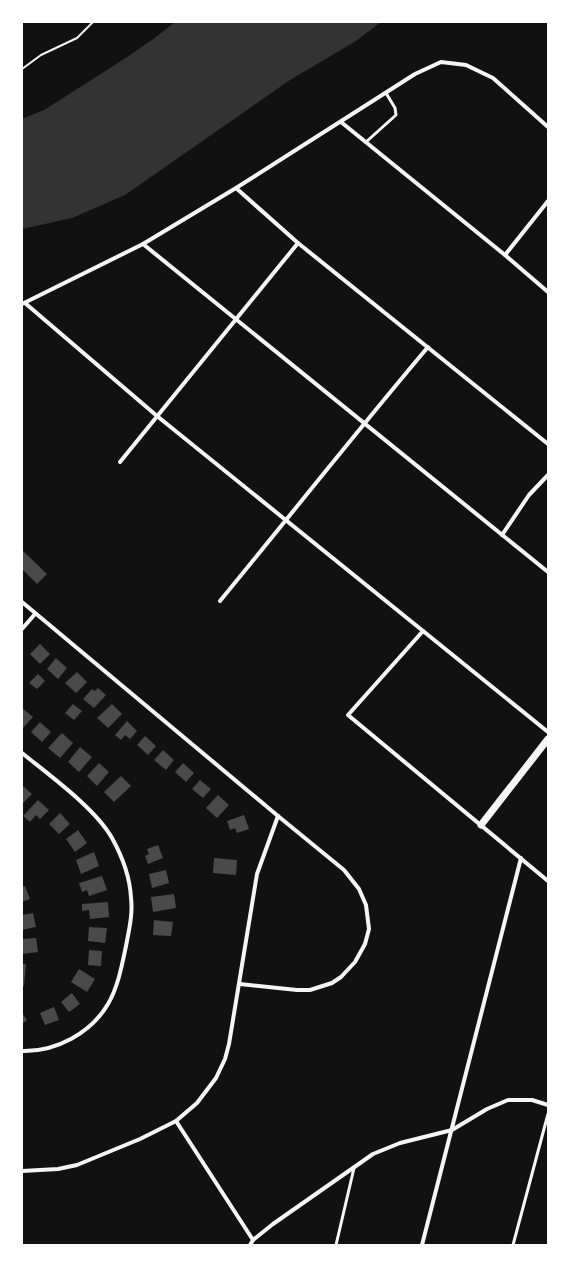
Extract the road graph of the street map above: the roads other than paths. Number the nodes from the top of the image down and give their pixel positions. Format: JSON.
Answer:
{"nodes":[{"id":1,"x":386,"y":93,"type":"junction"},
{"id":2,"x":341,"y":122,"type":"junction"},
{"id":3,"x":548,"y":128,"type":"edge"},
{"id":4,"x":366,"y":142,"type":"junction"},
{"id":5,"x":236,"y":188,"type":"junction"},
{"id":6,"x":548,"y":201,"type":"edge"},
{"id":7,"x":298,"y":243,"type":"junction"},
{"id":8,"x":143,"y":244,"type":"junction"},
{"id":9,"x":505,"y":255,"type":"junction"},
{"id":10,"x":548,"y":292,"type":"edge"},
{"id":11,"x":24,"y":304,"type":"edge"},
{"id":12,"x":236,"y":320,"type":"junction"},
{"id":13,"x":428,"y":347,"type":"junction"},
{"id":14,"x":157,"y":416,"type":"junction"},
{"id":15,"x":364,"y":423,"type":"junction"},
{"id":16,"x":548,"y":444,"type":"edge"},
{"id":17,"x":120,"y":462,"type":"dead end"},
{"id":18,"x":548,"y":475,"type":"edge"},
{"id":19,"x":286,"y":520,"type":"junction"},
{"id":20,"x":502,"y":535,"type":"junction"},
{"id":21,"x":548,"y":572,"type":"edge"},
{"id":22,"x":220,"y":601,"type":"dead end"},
{"id":23,"x":22,"y":602,"type":"edge"},
{"id":24,"x":35,"y":614,"type":"junction"},
{"id":25,"x":22,"y":629,"type":"edge"},
{"id":26,"x":423,"y":631,"type":"junction"},
{"id":27,"x":548,"y":732,"type":"edge"},
{"id":28,"x":548,"y":740,"type":"edge"},
{"id":29,"x":22,"y":753,"type":"edge"},
{"id":30,"x":278,"y":816,"type":"junction"},
{"id":31,"x":480,"y":825,"type":"junction"},
{"id":32,"x":521,"y":858,"type":"junction"},
{"id":33,"x":548,"y":881,"type":"edge"},
{"id":34,"x":240,"y":984,"type":"junction"},
{"id":35,"x":22,"y":1051,"type":"edge"},
{"id":36,"x":548,"y":1105,"type":"edge"},
{"id":37,"x":548,"y":1114,"type":"edge"},
{"id":38,"x":176,"y":1121,"type":"junction"},
{"id":39,"x":452,"y":1130,"type":"junction"},
{"id":40,"x":354,"y":1168,"type":"junction"},
{"id":41,"x":22,"y":1171,"type":"edge"},
{"id":42,"x":253,"y":1240,"type":"junction"},
{"id":43,"x":250,"y":1245,"type":"edge"},
{"id":44,"x":336,"y":1245,"type":"edge"},
{"id":45,"x":422,"y":1245,"type":"edge"},
{"id":46,"x":513,"y":1245,"type":"edge"}],
"edges":[{"from":1,"to":2,"type":"street"},
{"from":1,"to":3,"type":"street"},
{"from":1,"to":4,"type":"lane"},
{"from":2,"to":4,"type":"street"},
{"from":2,"to":5,"type":"street"},
{"from":4,"to":9,"type":"street"},
{"from":5,"to":7,"type":"street"},
{"from":5,"to":8,"type":"street"},
{"from":6,"to":9,"type":"street"},
{"from":7,"to":12,"type":"street"},
{"from":7,"to":13,"type":"street"},
{"from":8,"to":11,"type":"street"},
{"from":8,"to":12,"type":"street"},
{"from":9,"to":10,"type":"street"},
{"from":11,"to":14,"type":"street"},
{"from":12,"to":14,"type":"street"},
{"from":12,"to":15,"type":"street"},
{"from":13,"to":15,"type":"street"},
{"from":13,"to":16,"type":"street"},
{"from":14,"to":17,"type":"street"},
{"from":14,"to":19,"type":"street"},
{"from":15,"to":19,"type":"street"},
{"from":15,"to":20,"type":"street"},
{"from":18,"to":20,"type":"street"},
{"from":19,"to":22,"type":"street"},
{"from":19,"to":26,"type":"street"},
{"from":20,"to":21,"type":"street"},
{"from":23,"to":24,"type":"street"},
{"from":24,"to":25,"type":"street"},
{"from":24,"to":30,"type":"street"},
{"from":26,"to":27,"type":"street"},
{"from":26,"to":31,"type":"street"},
{"from":28,"to":31,"type":"street"},
{"from":29,"to":35,"type":"street"},
{"from":30,"to":34,"type":"street"},
{"from":30,"to":34,"type":"street"},
{"from":31,"to":32,"type":"street"},
{"from":32,"to":33,"type":"street"},
{"from":32,"to":39,"type":"street"},
{"from":34,"to":38,"type":"street"},
{"from":36,"to":39,"type":"street"},
{"from":37,"to":46,"type":"lane"},
{"from":38,"to":41,"type":"street"},
{"from":38,"to":42,"type":"street"},
{"from":39,"to":40,"type":"street"},
{"from":39,"to":45,"type":"street"},
{"from":40,"to":42,"type":"street"},
{"from":40,"to":44,"type":"lane"},
{"from":42,"to":43,"type":"street"}]}
